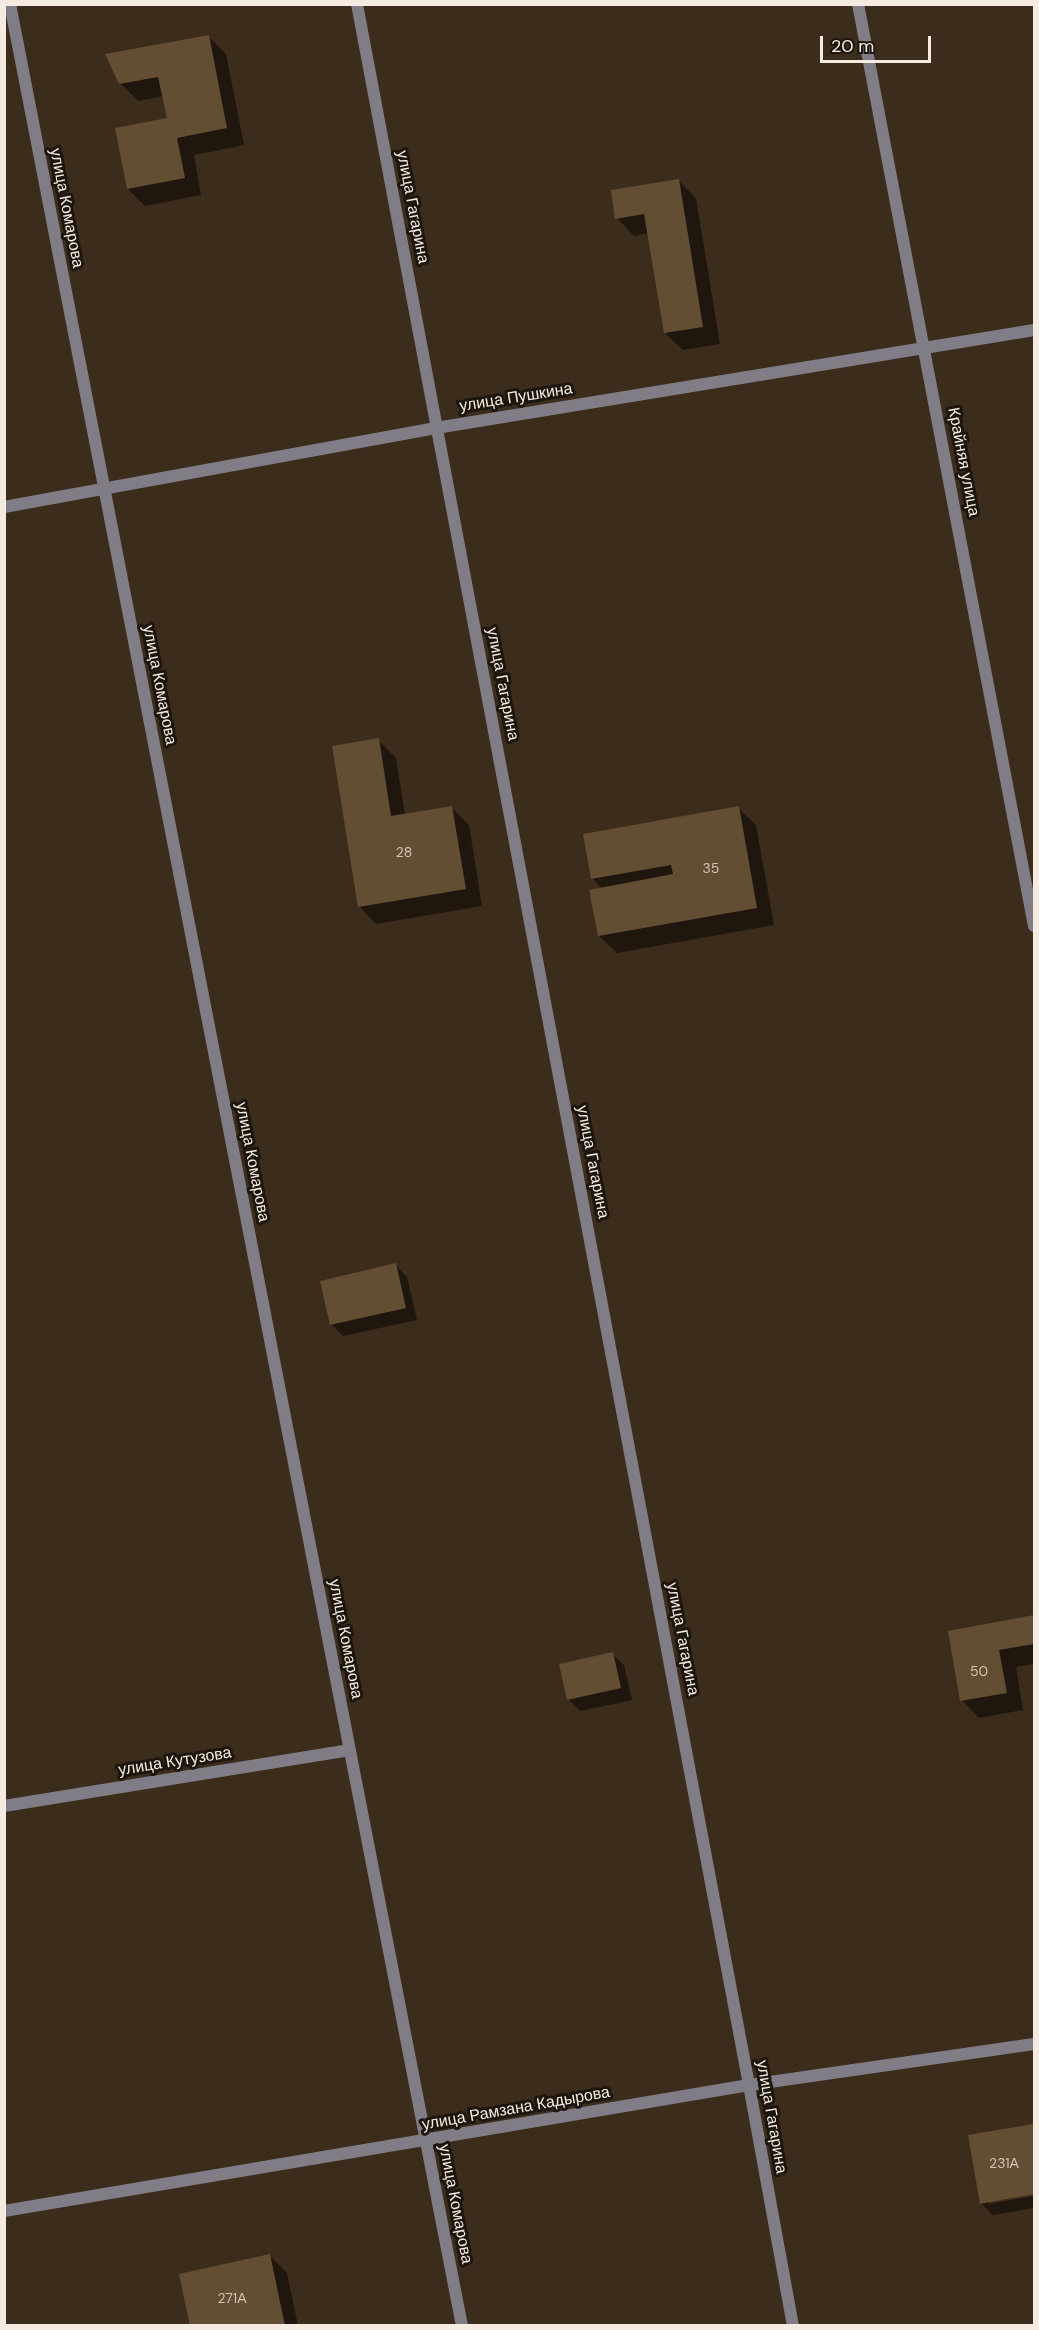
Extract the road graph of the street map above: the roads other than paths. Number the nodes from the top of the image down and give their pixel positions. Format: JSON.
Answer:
{"nodes":[{"id":1,"x":10,"y":4,"type":"edge"},
{"id":2,"x":357,"y":4,"type":"edge"},
{"id":3,"x":858,"y":4,"type":"edge"},
{"id":4,"x":1035,"y":330,"type":"edge"},
{"id":5,"x":924,"y":346,"type":"junction"},
{"id":6,"x":436,"y":428,"type":"junction"},
{"id":7,"x":104,"y":490,"type":"junction"},
{"id":8,"x":4,"y":507,"type":"edge"},
{"id":9,"x":1035,"y":926,"type":"edge"},
{"id":10,"x":350,"y":1750,"type":"junction"},
{"id":11,"x":4,"y":1806,"type":"edge"},
{"id":12,"x":1035,"y":2044,"type":"edge"},
{"id":13,"x":749,"y":2085,"type":"junction"},
{"id":14,"x":426,"y":2141,"type":"junction"},
{"id":15,"x":4,"y":2211,"type":"edge"},
{"id":16,"x":462,"y":2325,"type":"edge"},
{"id":17,"x":793,"y":2325,"type":"edge"}],
"edges":[{"from":1,"to":7,"type":"street","name":"улица Комарова"},
{"from":2,"to":6,"type":"street","name":"улица Гагарина"},
{"from":3,"to":5,"type":"street","name":"Крайняя улица"},
{"from":4,"to":5,"type":"street","name":"улица Пушкина"},
{"from":5,"to":6,"type":"street","name":"улица Пушкина"},
{"from":5,"to":9,"type":"street","name":"Крайняя улица"},
{"from":6,"to":7,"type":"street","name":"улица Пушкина"},
{"from":6,"to":13,"type":"street","name":"улица Гагарина"},
{"from":7,"to":8,"type":"street","name":"улица Пушкина"},
{"from":7,"to":10,"type":"street","name":"улица Комарова"},
{"from":10,"to":11,"type":"street","name":"улица Кутузова"},
{"from":10,"to":14,"type":"street","name":"улица Комарова"},
{"from":12,"to":13,"type":"street","name":"улица Рамзана Кадырова"},
{"from":13,"to":14,"type":"street","name":"улица Рамзана Кадырова"},
{"from":13,"to":17,"type":"street","name":"улица Гагарина"},
{"from":14,"to":15,"type":"street","name":"улица Рамзана Кадырова"},
{"from":14,"to":16,"type":"street","name":"улица Комарова"}]}
